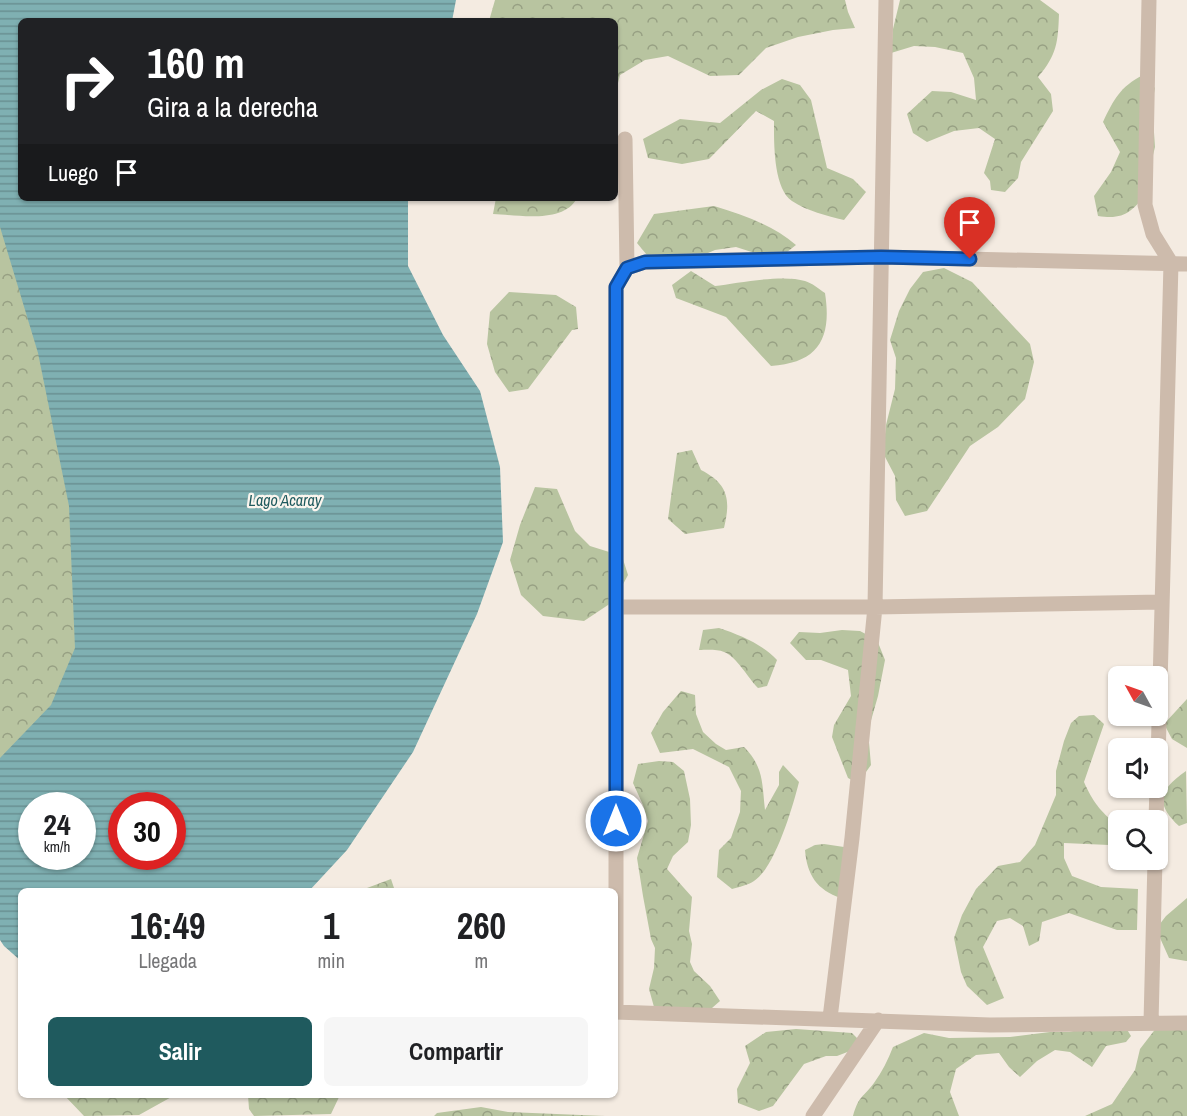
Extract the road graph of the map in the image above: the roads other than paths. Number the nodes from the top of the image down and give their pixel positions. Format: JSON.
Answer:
{"nodes":[{"id":1,"x":886,"y":0,"type":"edge"},
{"id":2,"x":1149,"y":0,"type":"edge"},
{"id":3,"x":625,"y":139,"type":"dead end"},
{"id":4,"x":881,"y":257,"type":"junction"},
{"id":5,"x":1171,"y":263,"type":"junction"},
{"id":6,"x":1187,"y":264,"type":"edge"},
{"id":7,"x":627,"y":268,"type":"junction"},
{"id":8,"x":1162,"y":602,"type":"junction"},
{"id":9,"x":616,"y":607,"type":"junction"},
{"id":10,"x":875,"y":607,"type":"junction"},
{"id":11,"x":1159,"y":738,"type":"edge"},
{"id":12,"x":1155,"y":870,"type":"edge"},
{"id":13,"x":616,"y":888,"type":"edge"},
{"id":14,"x":618,"y":1012,"type":"edge"},
{"id":15,"x":830,"y":1018,"type":"junction"},
{"id":16,"x":878,"y":1020,"type":"junction"},
{"id":17,"x":1151,"y":1023,"type":"junction"},
{"id":18,"x":1187,"y":1023,"type":"edge"},
{"id":19,"x":813,"y":1116,"type":"edge"}],
"edges":[{"from":1,"to":4,"type":"street"},
{"from":2,"to":5,"type":"street"},
{"from":3,"to":7,"type":"street"},
{"from":4,"to":5,"type":"street"},
{"from":4,"to":7,"type":"street"},
{"from":4,"to":10,"type":"street"},
{"from":5,"to":6,"type":"street"},
{"from":5,"to":8,"type":"street"},
{"from":7,"to":9,"type":"street"},
{"from":8,"to":10,"type":"street"},
{"from":8,"to":11,"type":"street"},
{"from":9,"to":10,"type":"street"},
{"from":9,"to":13,"type":"street"},
{"from":10,"to":15,"type":"street"},
{"from":12,"to":17,"type":"street"},
{"from":14,"to":15,"type":"street"},
{"from":15,"to":16,"type":"street"},
{"from":16,"to":17,"type":"street"},
{"from":16,"to":19,"type":"street"},
{"from":17,"to":18,"type":"street"}]}
